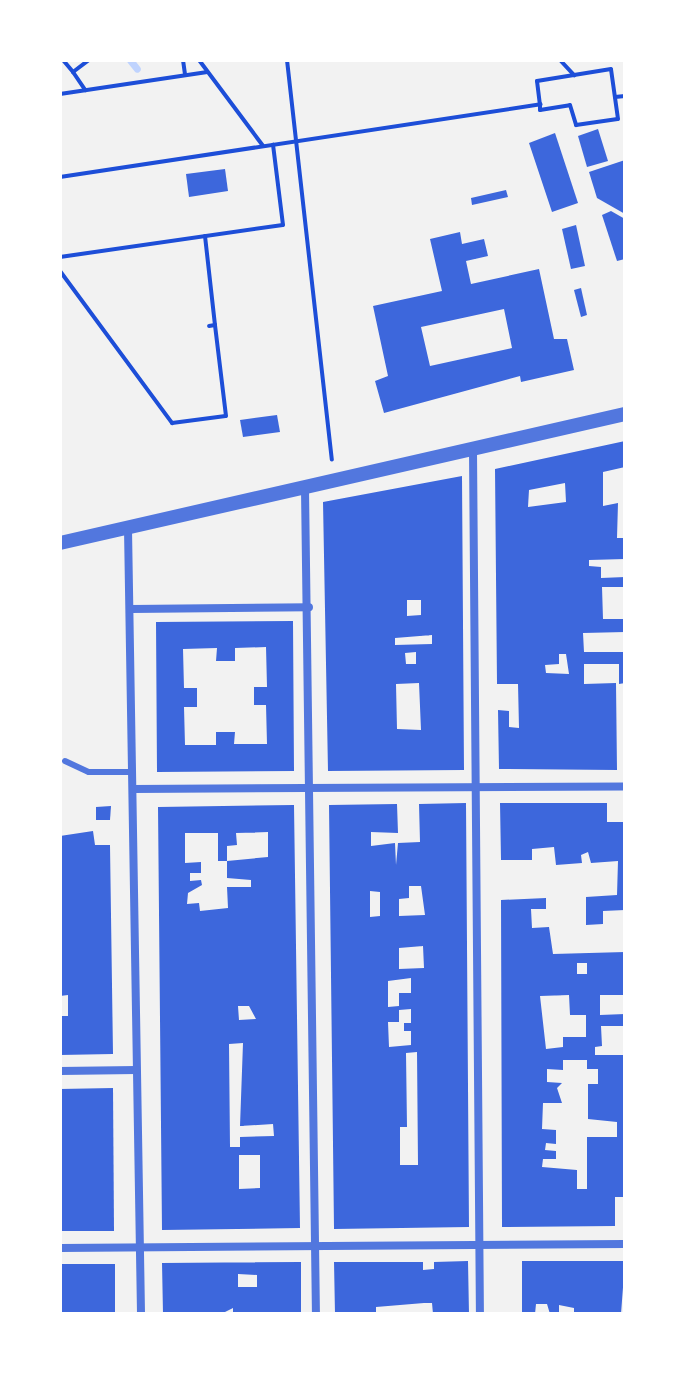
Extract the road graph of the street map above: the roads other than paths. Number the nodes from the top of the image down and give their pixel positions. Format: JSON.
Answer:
{"nodes":[{"id":1,"x":625,"y":414,"type":"edge"},
{"id":2,"x":473,"y":451,"type":"junction"},
{"id":3,"x":305,"y":489,"type":"junction"},
{"id":4,"x":128,"y":529,"type":"junction"},
{"id":5,"x":60,"y":543,"type":"edge"},
{"id":6,"x":309,"y":607,"type":"junction"},
{"id":7,"x":131,"y":609,"type":"junction"},
{"id":8,"x":65,"y":761,"type":"dead end"},
{"id":9,"x":133,"y":772,"type":"junction"},
{"id":10,"x":478,"y":786,"type":"junction"},
{"id":11,"x":625,"y":786,"type":"edge"},
{"id":12,"x":133,"y":789,"type":"junction"},
{"id":13,"x":312,"y":789,"type":"junction"},
{"id":14,"x":136,"y":1070,"type":"junction"},
{"id":15,"x":60,"y":1071,"type":"edge"},
{"id":16,"x":480,"y":1244,"type":"junction"},
{"id":17,"x":625,"y":1244,"type":"edge"},
{"id":18,"x":316,"y":1246,"type":"junction"},
{"id":19,"x":140,"y":1247,"type":"junction"},
{"id":20,"x":60,"y":1248,"type":"edge"},
{"id":21,"x":141,"y":1314,"type":"edge"},
{"id":22,"x":316,"y":1314,"type":"edge"},
{"id":23,"x":480,"y":1314,"type":"edge"}],
"edges":[{"from":1,"to":2,"type":"street"},
{"from":2,"to":3,"type":"street"},
{"from":2,"to":10,"type":"street"},
{"from":3,"to":4,"type":"street"},
{"from":3,"to":6,"type":"street"},
{"from":4,"to":5,"type":"street"},
{"from":4,"to":7,"type":"street"},
{"from":6,"to":7,"type":"street"},
{"from":6,"to":13,"type":"street"},
{"from":7,"to":9,"type":"street"},
{"from":8,"to":9,"type":"lane"},
{"from":9,"to":12,"type":"street"},
{"from":10,"to":11,"type":"street"},
{"from":10,"to":13,"type":"street"},
{"from":10,"to":16,"type":"street"},
{"from":12,"to":13,"type":"street"},
{"from":12,"to":14,"type":"street"},
{"from":13,"to":18,"type":"street"},
{"from":14,"to":15,"type":"street"},
{"from":14,"to":19,"type":"street"},
{"from":16,"to":17,"type":"street"},
{"from":16,"to":18,"type":"street"},
{"from":16,"to":23,"type":"street"},
{"from":18,"to":19,"type":"street"},
{"from":18,"to":22,"type":"street"},
{"from":19,"to":20,"type":"street"},
{"from":19,"to":21,"type":"street"}]}
